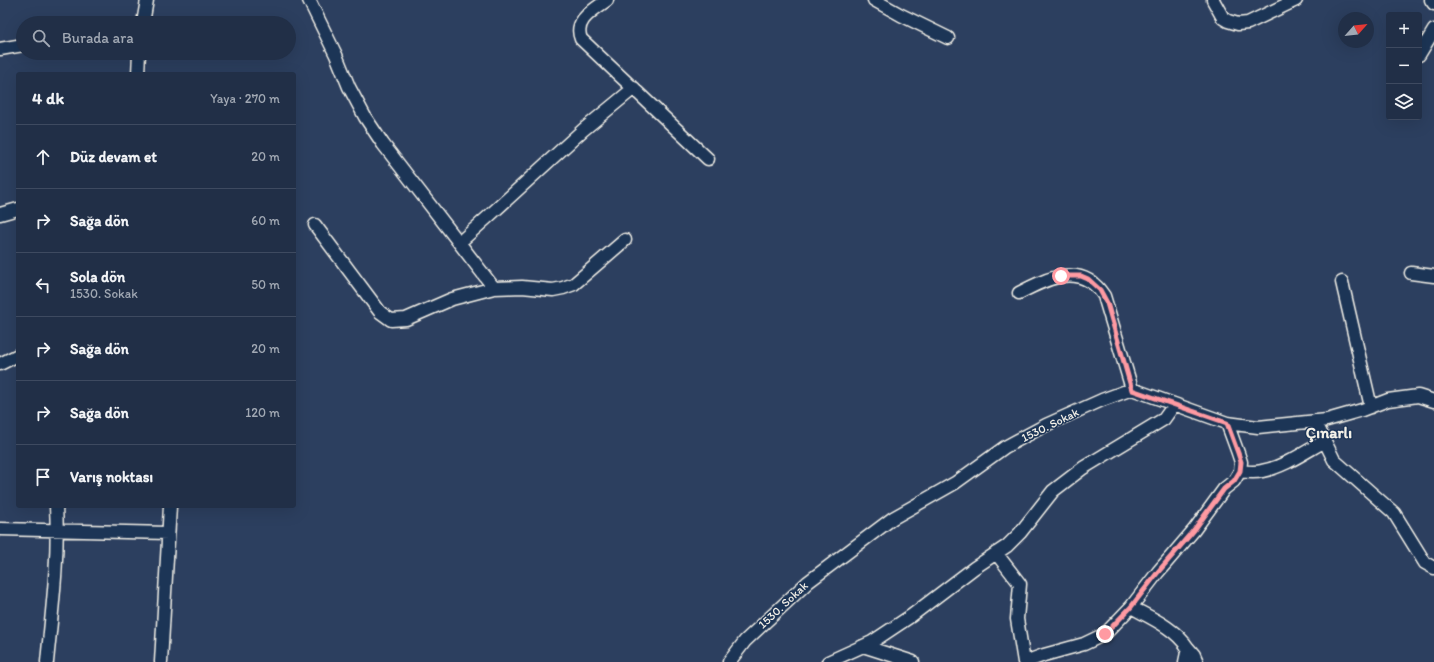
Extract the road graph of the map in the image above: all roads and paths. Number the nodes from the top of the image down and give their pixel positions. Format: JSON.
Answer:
{"nodes":[{"id":1,"x":147,"y":0,"type":"edge"},
{"id":2,"x":309,"y":0,"type":"edge"},
{"id":3,"x":607,"y":0,"type":"edge"},
{"id":4,"x":874,"y":0,"type":"edge"},
{"id":5,"x":1213,"y":0,"type":"edge"},
{"id":6,"x":1296,"y":0,"type":"edge"},
{"id":7,"x":1431,"y":0,"type":"edge"},
{"id":8,"x":1434,"y":4,"type":"edge"},
{"id":9,"x":142,"y":16,"type":"edge"},
{"id":10,"x":1434,"y":30,"type":"edge"},
{"id":11,"x":948,"y":38,"type":"dead end"},
{"id":12,"x":16,"y":46,"type":"edge"},
{"id":13,"x":0,"y":49,"type":"edge"},
{"id":14,"x":1422,"y":50,"type":"edge"},
{"id":15,"x":139,"y":60,"type":"edge"},
{"id":16,"x":138,"y":72,"type":"edge"},
{"id":17,"x":634,"y":88,"type":"junction"},
{"id":18,"x":708,"y":159,"type":"dead end"},
{"id":19,"x":16,"y":210,"type":"edge"},
{"id":20,"x":0,"y":214,"type":"edge"},
{"id":21,"x":315,"y":225,"type":"dead end"},
{"id":22,"x":625,"y":240,"type":"dead end"},
{"id":23,"x":460,"y":242,"type":"junction"},
{"id":24,"x":1411,"y":273,"type":"dead end"},
{"id":25,"x":1434,"y":276,"type":"edge"},
{"id":26,"x":1342,"y":282,"type":"dead end"},
{"id":27,"x":494,"y":288,"type":"junction"},
{"id":28,"x":1019,"y":293,"type":"dead end"},
{"id":29,"x":16,"y":355,"type":"edge"},
{"id":30,"x":0,"y":364,"type":"edge"},
{"id":31,"x":1132,"y":390,"type":"junction"},
{"id":32,"x":1434,"y":401,"type":"edge"},
{"id":33,"x":1174,"y":405,"type":"junction"},
{"id":34,"x":1371,"y":407,"type":"junction"},
{"id":35,"x":1315,"y":421,"type":"junction"},
{"id":36,"x":1227,"y":423,"type":"junction"},
{"id":37,"x":1325,"y":441,"type":"junction"},
{"id":38,"x":1240,"y":471,"type":"junction"},
{"id":39,"x":56,"y":508,"type":"edge"},
{"id":40,"x":170,"y":508,"type":"edge"},
{"id":41,"x":0,"y":529,"type":"edge"},
{"id":42,"x":57,"y":530,"type":"junction"},
{"id":43,"x":168,"y":533,"type":"junction"},
{"id":44,"x":996,"y":553,"type":"junction"},
{"id":45,"x":1434,"y":568,"type":"edge"},
{"id":46,"x":1131,"y":607,"type":"junction"},
{"id":47,"x":863,"y":646,"type":"junction"},
{"id":48,"x":1188,"y":648,"type":"junction"},
{"id":49,"x":47,"y":662,"type":"edge"},
{"id":50,"x":161,"y":662,"type":"edge"},
{"id":51,"x":729,"y":662,"type":"edge"},
{"id":52,"x":828,"y":662,"type":"edge"},
{"id":53,"x":912,"y":662,"type":"edge"},
{"id":54,"x":1025,"y":662,"type":"edge"},
{"id":55,"x":1185,"y":662,"type":"edge"},
{"id":56,"x":1196,"y":662,"type":"edge"}],
"edges":[{"from":1,"to":9,"type":"street"},
{"from":2,"to":23,"type":"street"},
{"from":3,"to":17,"type":"street"},
{"from":4,"to":11,"type":"street"},
{"from":5,"to":6,"type":"street"},
{"from":7,"to":8,"type":"street"},
{"from":10,"to":14,"type":"street"},
{"from":12,"to":13,"type":"street"},
{"from":15,"to":16,"type":"street"},
{"from":17,"to":18,"type":"street"},
{"from":17,"to":23,"type":"street"},
{"from":19,"to":20,"type":"street"},
{"from":21,"to":27,"type":"street"},
{"from":22,"to":27,"type":"street"},
{"from":23,"to":27,"type":"street"},
{"from":24,"to":25,"type":"street"},
{"from":26,"to":34,"type":"street"},
{"from":28,"to":31,"type":"street"},
{"from":29,"to":30,"type":"street"},
{"from":31,"to":33,"type":"street"},
{"from":31,"to":51,"type":"street","name":"1530. Sokak"},
{"from":32,"to":34,"type":"street"},
{"from":33,"to":36,"type":"street"},
{"from":33,"to":44,"type":"street"},
{"from":34,"to":35,"type":"street"},
{"from":35,"to":36,"type":"street"},
{"from":35,"to":37,"type":"street"},
{"from":36,"to":38,"type":"street"},
{"from":37,"to":38,"type":"street"},
{"from":37,"to":45,"type":"street"},
{"from":38,"to":46,"type":"street"},
{"from":39,"to":42,"type":"street"},
{"from":40,"to":43,"type":"street"},
{"from":41,"to":42,"type":"street"},
{"from":42,"to":43,"type":"street"},
{"from":42,"to":49,"type":"street"},
{"from":43,"to":50,"type":"street"},
{"from":44,"to":47,"type":"street"},
{"from":44,"to":54,"type":"street"},
{"from":46,"to":48,"type":"street"},
{"from":46,"to":54,"type":"street"},
{"from":47,"to":52,"type":"street"},
{"from":47,"to":53,"type":"street"},
{"from":48,"to":55,"type":"street"},
{"from":48,"to":56,"type":"street"}]}
